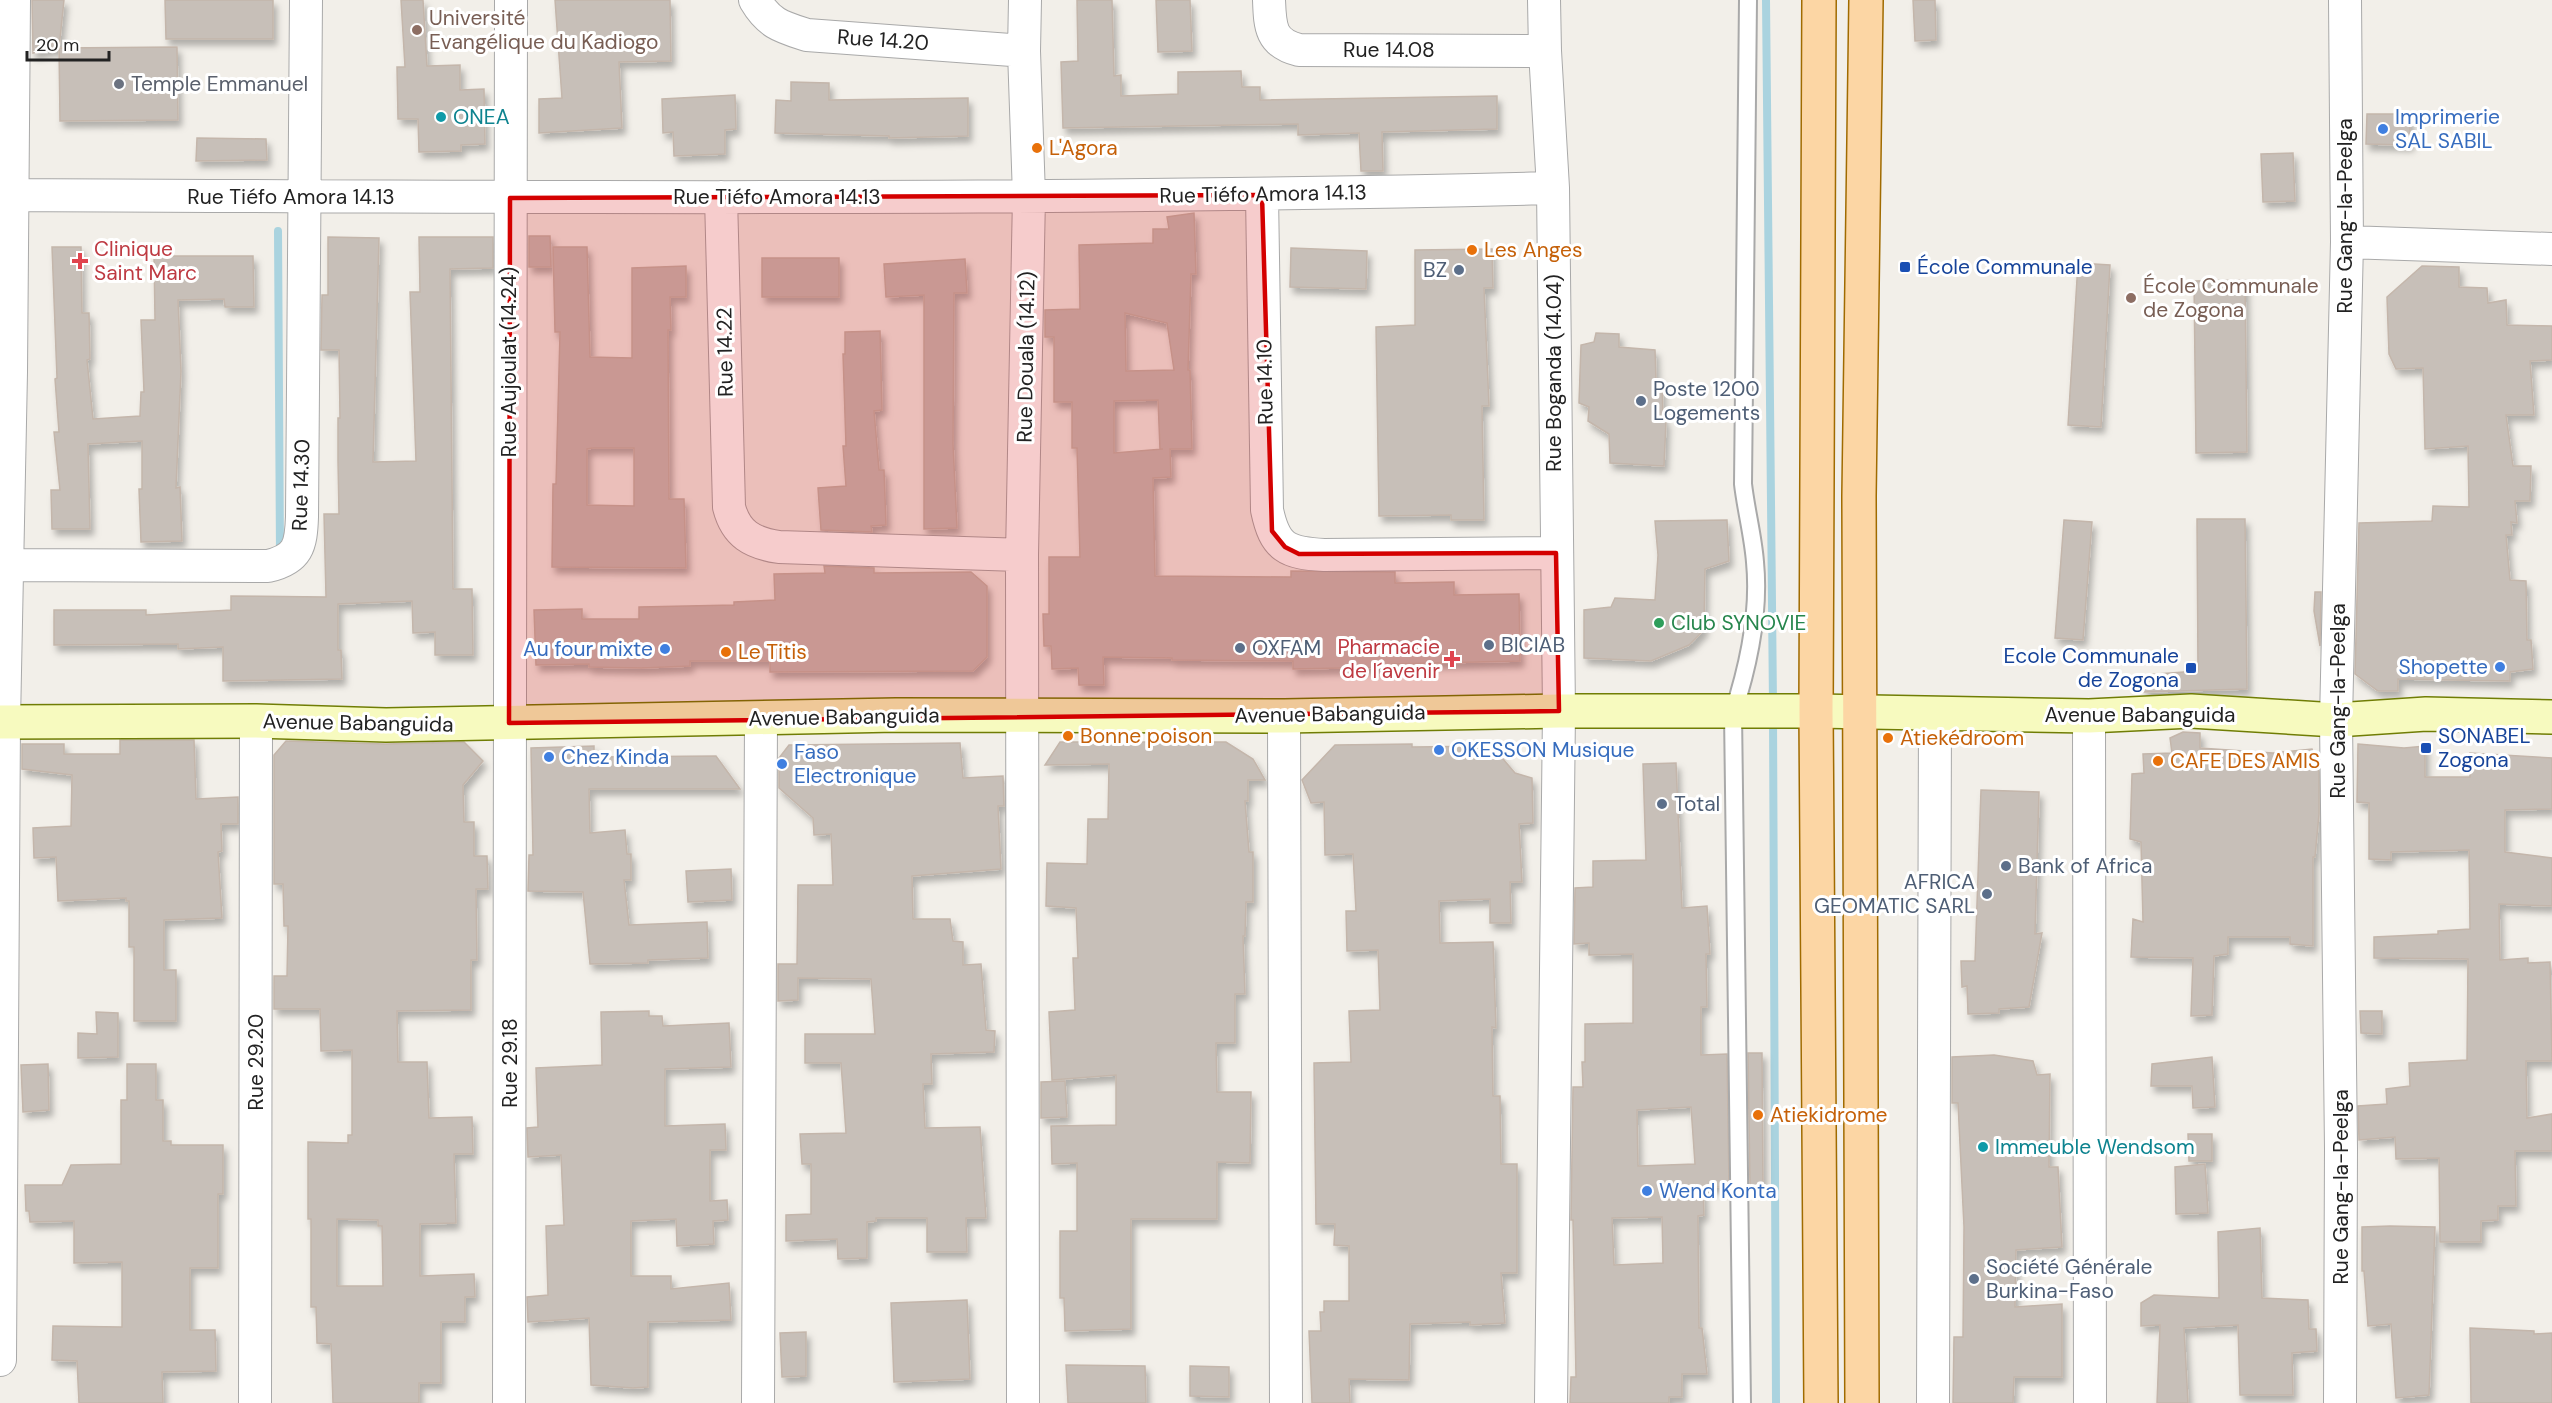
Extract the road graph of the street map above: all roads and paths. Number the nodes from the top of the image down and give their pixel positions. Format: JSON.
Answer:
{"nodes":[{"id":1,"x":14,"y":0,"type":"edge"},
{"id":2,"x":306,"y":0,"type":"edge"},
{"id":3,"x":511,"y":0,"type":"edge"},
{"id":4,"x":755,"y":0,"type":"edge"},
{"id":5,"x":1025,"y":0,"type":"edge"},
{"id":6,"x":1269,"y":0,"type":"edge"},
{"id":7,"x":1544,"y":0,"type":"edge"},
{"id":8,"x":1748,"y":0,"type":"edge"},
{"id":9,"x":1819,"y":0,"type":"edge"},
{"id":10,"x":1866,"y":0,"type":"edge"},
{"id":11,"x":2345,"y":0,"type":"edge"},
{"id":12,"x":1024,"y":51,"type":"junction"},
{"id":13,"x":1545,"y":51,"type":"junction"},
{"id":14,"x":1553,"y":188,"type":"junction"},
{"id":15,"x":7,"y":195,"type":"edge"},
{"id":16,"x":1262,"y":195,"type":"junction"},
{"id":17,"x":1029,"y":196,"type":"junction"},
{"id":18,"x":306,"y":197,"type":"junction"},
{"id":19,"x":721,"y":197,"type":"junction"},
{"id":20,"x":510,"y":198,"type":"junction"},
{"id":21,"x":2346,"y":242,"type":"junction"},
{"id":22,"x":2552,"y":249,"type":"edge"},
{"id":23,"x":1556,"y":553,"type":"junction"},
{"id":24,"x":1022,"y":555,"type":"junction"},
{"id":25,"x":7,"y":565,"type":"junction"},
{"id":26,"x":1559,"y":711,"type":"junction"},
{"id":27,"x":1816,"y":711,"type":"junction"},
{"id":28,"x":1732,"y":712,"type":"junction"},
{"id":29,"x":1860,"y":713,"type":"junction"},
{"id":30,"x":1935,"y":713,"type":"junction"},
{"id":31,"x":1024,"y":714,"type":"junction"},
{"id":32,"x":1284,"y":716,"type":"junction"},
{"id":33,"x":2089,"y":716,"type":"junction"},
{"id":34,"x":2552,"y":717,"type":"edge"},
{"id":35,"x":760,"y":718,"type":"junction"},
{"id":36,"x":2336,"y":720,"type":"junction"},
{"id":37,"x":256,"y":721,"type":"junction"},
{"id":38,"x":2,"y":722,"type":"edge"},
{"id":39,"x":509,"y":723,"type":"junction"},
{"id":40,"x":0,"y":1360,"type":"edge"},
{"id":41,"x":255,"y":1403,"type":"edge"},
{"id":42,"x":509,"y":1403,"type":"edge"},
{"id":43,"x":758,"y":1403,"type":"edge"},
{"id":44,"x":1023,"y":1403,"type":"edge"},
{"id":45,"x":1286,"y":1403,"type":"edge"},
{"id":46,"x":1551,"y":1403,"type":"edge"},
{"id":47,"x":1742,"y":1403,"type":"edge"},
{"id":48,"x":1821,"y":1403,"type":"edge"},
{"id":49,"x":1862,"y":1403,"type":"edge"},
{"id":50,"x":1933,"y":1403,"type":"edge"},
{"id":51,"x":2090,"y":1403,"type":"edge"},
{"id":52,"x":2340,"y":1403,"type":"edge"}],
"edges":[{"from":1,"to":15,"type":"street"},
{"from":2,"to":18,"type":"street","name":"Rue 14.30"},
{"from":3,"to":20,"type":"street","name":"Rue Aujoulat (14.24)"},
{"from":4,"to":12,"type":"street","name":"Rue 14.20"},
{"from":5,"to":12,"type":"street","name":"Rue Douala (14.12)"},
{"from":6,"to":13,"type":"street","name":"Rue 14.08"},
{"from":7,"to":13,"type":"street","name":"Rue Boganda (14.04)"},
{"from":8,"to":28,"type":"lane"},
{"from":9,"to":27,"type":"main road"},
{"from":10,"to":29,"type":"main road"},
{"from":11,"to":21,"type":"street","name":"Rue Gang-la-Peelga"},
{"from":12,"to":17,"type":"street","name":"Rue Douala (14.12)"},
{"from":13,"to":14,"type":"street","name":"Rue Boganda (14.04)"},
{"from":14,"to":16,"type":"street","name":"Rue Tiéfo Amora 14.13"},
{"from":14,"to":23,"type":"street","name":"Rue Boganda (14.04)"},
{"from":15,"to":18,"type":"street","name":"Rue Tiéfo Amora 14.13"},
{"from":15,"to":25,"type":"street"},
{"from":16,"to":17,"type":"street","name":"Rue Tiéfo Amora 14.13"},
{"from":16,"to":23,"type":"street","name":"Rue 14.10"},
{"from":17,"to":19,"type":"street","name":"Rue Tiéfo Amora 14.13"},
{"from":17,"to":24,"type":"street","name":"Rue Douala (14.12)"},
{"from":18,"to":20,"type":"street","name":"Rue Tiéfo Amora 14.13"},
{"from":18,"to":25,"type":"street","name":"Rue 14.30"},
{"from":19,"to":20,"type":"street","name":"Rue Tiéfo Amora 14.13"},
{"from":19,"to":24,"type":"street","name":"Rue 14.22"},
{"from":20,"to":39,"type":"street","name":"Rue Aujoulat (14.24)"},
{"from":21,"to":22,"type":"street"},
{"from":21,"to":36,"type":"street","name":"Rue Gang-la-Peelga"},
{"from":23,"to":26,"type":"street","name":"Rue Boganda (14.04)"},
{"from":24,"to":31,"type":"street","name":"Rue Douala (14.12)"},
{"from":25,"to":38,"type":"street"},
{"from":26,"to":28,"type":"street","name":"Avenue Babanguida"},
{"from":26,"to":32,"type":"street","name":"Avenue Babanguida"},
{"from":26,"to":46,"type":"street","name":"Rue Boganda (14.04)"},
{"from":27,"to":28,"type":"street","name":"Avenue Babanguida"},
{"from":27,"to":29,"type":"street","name":"Avenue Babanguida"},
{"from":27,"to":48,"type":"main road"},
{"from":28,"to":47,"type":"lane"},
{"from":29,"to":30,"type":"street","name":"Avenue Babanguida"},
{"from":29,"to":49,"type":"main road"},
{"from":30,"to":33,"type":"street","name":"Avenue Babanguida"},
{"from":30,"to":50,"type":"street"},
{"from":31,"to":32,"type":"street","name":"Avenue Babanguida"},
{"from":31,"to":35,"type":"street","name":"Avenue Babanguida"},
{"from":31,"to":44,"type":"street","name":"Rue Douala (14.12)"},
{"from":32,"to":45,"type":"street"},
{"from":33,"to":36,"type":"street","name":"Avenue Babanguida"},
{"from":33,"to":51,"type":"street"},
{"from":34,"to":36,"type":"street","name":"Avenue Babanguida"},
{"from":35,"to":39,"type":"street","name":"Avenue Babanguida"},
{"from":35,"to":43,"type":"street"},
{"from":36,"to":52,"type":"street","name":"Rue Gang-la-Peelga"},
{"from":37,"to":38,"type":"street","name":"Avenue Babanguida"},
{"from":37,"to":39,"type":"street","name":"Avenue Babanguida"},
{"from":37,"to":41,"type":"street","name":"Rue 29.20"},
{"from":38,"to":40,"type":"street"},
{"from":39,"to":42,"type":"street","name":"Rue 29.18"}]}
